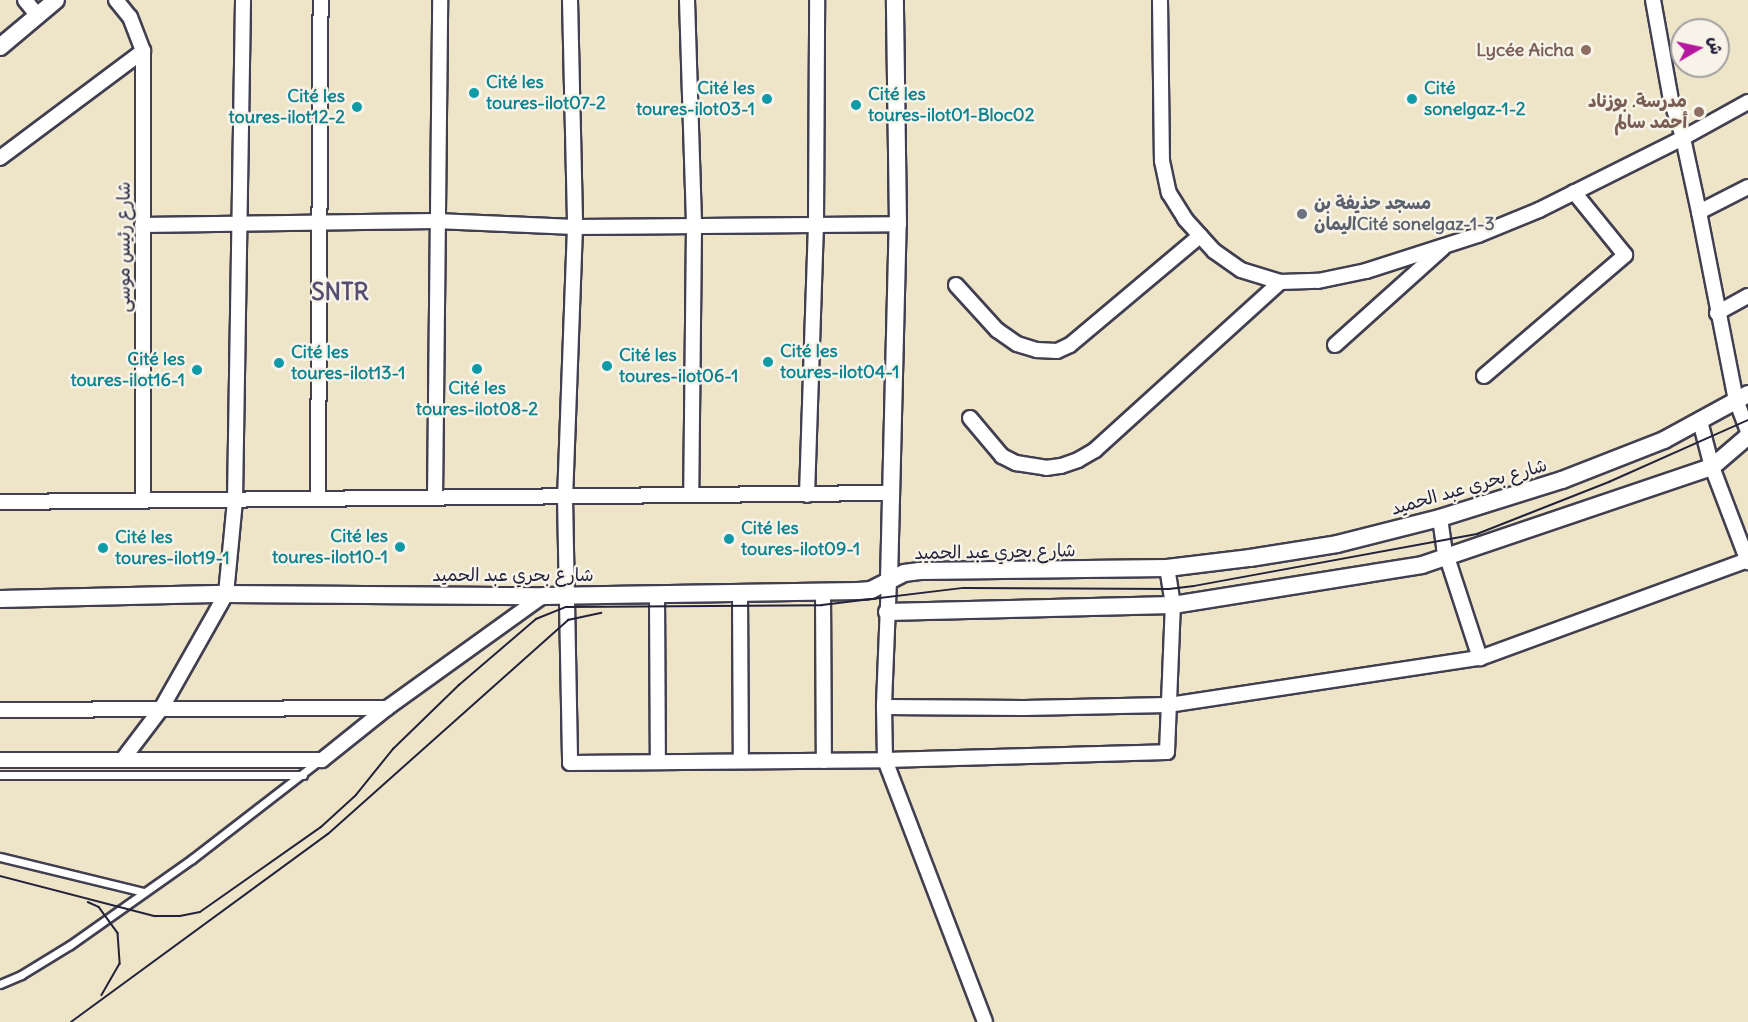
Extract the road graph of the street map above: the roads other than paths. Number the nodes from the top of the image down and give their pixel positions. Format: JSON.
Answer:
{"nodes":[{"id":1,"x":26,"y":0,"type":"edge"},
{"id":2,"x":57,"y":0,"type":"edge"},
{"id":3,"x":116,"y":0,"type":"edge"},
{"id":4,"x":243,"y":0,"type":"edge"},
{"id":5,"x":321,"y":0,"type":"edge"},
{"id":6,"x":440,"y":0,"type":"edge"},
{"id":7,"x":570,"y":0,"type":"edge"},
{"id":8,"x":687,"y":0,"type":"edge"},
{"id":9,"x":817,"y":0,"type":"edge"},
{"id":10,"x":894,"y":0,"type":"edge"},
{"id":11,"x":1160,"y":0,"type":"edge"},
{"id":12,"x":1653,"y":0,"type":"edge"},
{"id":13,"x":37,"y":15,"type":"junction"},
{"id":14,"x":0,"y":47,"type":"edge"},
{"id":15,"x":143,"y":51,"type":"junction"},
{"id":16,"x":1748,"y":102,"type":"edge"},
{"id":17,"x":1683,"y":138,"type":"junction"},
{"id":18,"x":0,"y":158,"type":"edge"},
{"id":19,"x":1748,"y":187,"type":"edge"},
{"id":20,"x":1574,"y":192,"type":"junction"},
{"id":21,"x":1700,"y":212,"type":"junction"},
{"id":22,"x":436,"y":221,"type":"junction"},
{"id":23,"x":816,"y":223,"type":"junction"},
{"id":24,"x":898,"y":224,"type":"junction"},
{"id":25,"x":142,"y":225,"type":"junction"},
{"id":26,"x":239,"y":225,"type":"junction"},
{"id":27,"x":319,"y":225,"type":"junction"},
{"id":28,"x":575,"y":227,"type":"junction"},
{"id":29,"x":694,"y":227,"type":"junction"},
{"id":30,"x":1200,"y":236,"type":"junction"},
{"id":31,"x":1446,"y":245,"type":"junction"},
{"id":32,"x":1280,"y":282,"type":"junction"},
{"id":33,"x":956,"y":285,"type":"dead end"},
{"id":34,"x":1748,"y":296,"type":"edge"},
{"id":35,"x":1717,"y":313,"type":"junction"},
{"id":36,"x":1335,"y":345,"type":"dead end"},
{"id":37,"x":1484,"y":376,"type":"dead end"},
{"id":38,"x":1742,"y":397,"type":"edge"},
{"id":39,"x":970,"y":418,"type":"dead end"},
{"id":40,"x":1700,"y":421,"type":"junction"},
{"id":41,"x":1748,"y":432,"type":"edge"},
{"id":42,"x":1748,"y":436,"type":"edge"},
{"id":43,"x":1712,"y":467,"type":"junction"},
{"id":44,"x":891,"y":493,"type":"junction"},
{"id":45,"x":691,"y":495,"type":"junction"},
{"id":46,"x":807,"y":495,"type":"junction"},
{"id":47,"x":565,"y":497,"type":"junction"},
{"id":48,"x":435,"y":498,"type":"junction"},
{"id":49,"x":318,"y":499,"type":"junction"},
{"id":50,"x":235,"y":500,"type":"junction"},
{"id":51,"x":143,"y":501,"type":"junction"},
{"id":52,"x":0,"y":502,"type":"edge"},
{"id":53,"x":1440,"y":518,"type":"junction"},
{"id":54,"x":1449,"y":556,"type":"junction"},
{"id":55,"x":1748,"y":561,"type":"edge"},
{"id":56,"x":1167,"y":568,"type":"junction"},
{"id":57,"x":889,"y":580,"type":"junction"},
{"id":58,"x":823,"y":591,"type":"junction"},
{"id":59,"x":740,"y":593,"type":"junction"},
{"id":60,"x":226,"y":594,"type":"junction"},
{"id":61,"x":657,"y":594,"type":"junction"},
{"id":62,"x":567,"y":595,"type":"junction"},
{"id":63,"x":543,"y":596,"type":"junction"},
{"id":64,"x":0,"y":599,"type":"edge"},
{"id":65,"x":1173,"y":605,"type":"junction"},
{"id":66,"x":887,"y":612,"type":"junction"},
{"id":67,"x":1480,"y":658,"type":"junction"},
{"id":68,"x":1168,"y":705,"type":"junction"},
{"id":69,"x":884,"y":707,"type":"junction"},
{"id":70,"x":387,"y":708,"type":"junction"},
{"id":71,"x":161,"y":709,"type":"junction"},
{"id":72,"x":0,"y":710,"type":"edge"},
{"id":73,"x":123,"y":759,"type":"junction"},
{"id":74,"x":0,"y":760,"type":"edge"},
{"id":75,"x":322,"y":760,"type":"junction"},
{"id":76,"x":824,"y":760,"type":"junction"},
{"id":77,"x":885,"y":760,"type":"junction"},
{"id":78,"x":741,"y":761,"type":"junction"},
{"id":79,"x":658,"y":762,"type":"junction"},
{"id":80,"x":0,"y":775,"type":"edge"},
{"id":81,"x":303,"y":775,"type":"junction"},
{"id":82,"x":0,"y":857,"type":"edge"},
{"id":83,"x":144,"y":892,"type":"junction"},
{"id":84,"x":0,"y":984,"type":"edge"},
{"id":85,"x":985,"y":1022,"type":"edge"}],
"edges":[{"from":1,"to":13,"type":"street"},
{"from":2,"to":13,"type":"street"},
{"from":3,"to":15,"type":"street","name":"شارع رئيس موسى"},
{"from":4,"to":26,"type":"street"},
{"from":5,"to":27,"type":"street"},
{"from":6,"to":22,"type":"street"},
{"from":7,"to":28,"type":"street"},
{"from":8,"to":29,"type":"street"},
{"from":9,"to":23,"type":"street"},
{"from":10,"to":24,"type":"street"},
{"from":11,"to":30,"type":"street"},
{"from":12,"to":17,"type":"street"},
{"from":13,"to":14,"type":"street"},
{"from":15,"to":18,"type":"street"},
{"from":15,"to":25,"type":"street","name":"شارع رئيس موسى"},
{"from":16,"to":17,"type":"street"},
{"from":17,"to":20,"type":"street"},
{"from":17,"to":21,"type":"street"},
{"from":19,"to":21,"type":"street"},
{"from":20,"to":31,"type":"street"},
{"from":20,"to":37,"type":"street"},
{"from":21,"to":35,"type":"street"},
{"from":22,"to":27,"type":"street"},
{"from":22,"to":28,"type":"street"},
{"from":22,"to":48,"type":"street"},
{"from":23,"to":24,"type":"street"},
{"from":23,"to":29,"type":"street"},
{"from":23,"to":46,"type":"street"},
{"from":24,"to":44,"type":"street"},
{"from":25,"to":26,"type":"street"},
{"from":25,"to":51,"type":"street","name":"شارع رئيس موسى"},
{"from":26,"to":27,"type":"street"},
{"from":26,"to":50,"type":"street"},
{"from":27,"to":49,"type":"street"},
{"from":28,"to":29,"type":"street"},
{"from":28,"to":47,"type":"street"},
{"from":29,"to":45,"type":"street"},
{"from":30,"to":32,"type":"street"},
{"from":30,"to":33,"type":"street"},
{"from":31,"to":32,"type":"street"},
{"from":31,"to":36,"type":"street"},
{"from":32,"to":39,"type":"street"},
{"from":34,"to":35,"type":"street"},
{"from":35,"to":38,"type":"street"},
{"from":38,"to":40,"type":"street","name":"شارع بحري عبد الحميد"},
{"from":38,"to":41,"type":"street"},
{"from":40,"to":43,"type":"street"},
{"from":40,"to":53,"type":"street","name":"شارع بحري عبد الحميد"},
{"from":42,"to":43,"type":"street"},
{"from":43,"to":54,"type":"street"},
{"from":43,"to":55,"type":"street"},
{"from":44,"to":46,"type":"street"},
{"from":44,"to":57,"type":"street"},
{"from":45,"to":46,"type":"street"},
{"from":45,"to":47,"type":"street"},
{"from":47,"to":48,"type":"street"},
{"from":47,"to":62,"type":"street"},
{"from":48,"to":49,"type":"street"},
{"from":49,"to":50,"type":"street"},
{"from":50,"to":51,"type":"street"},
{"from":50,"to":60,"type":"street"},
{"from":51,"to":52,"type":"street"},
{"from":53,"to":54,"type":"street"},
{"from":53,"to":56,"type":"street","name":"شارع بحري عبد الحميد"},
{"from":54,"to":65,"type":"street"},
{"from":54,"to":67,"type":"street"},
{"from":55,"to":67,"type":"street"},
{"from":56,"to":57,"type":"street","name":"شارع بحري عبد الحميد"},
{"from":56,"to":65,"type":"street"},
{"from":57,"to":58,"type":"street","name":"شارع بحري عبد الحميد"},
{"from":57,"to":66,"type":"street"},
{"from":58,"to":59,"type":"street","name":"شارع بحري عبد الحميد"},
{"from":58,"to":76,"type":"street"},
{"from":59,"to":61,"type":"street","name":"شارع بحري عبد الحميد"},
{"from":59,"to":78,"type":"street"},
{"from":60,"to":63,"type":"street","name":"شارع بحري عبد الحميد"},
{"from":60,"to":64,"type":"street","name":"شارع بحري عبد الحميد"},
{"from":60,"to":71,"type":"street"},
{"from":61,"to":62,"type":"street","name":"شارع بحري عبد الحميد"},
{"from":61,"to":79,"type":"street"},
{"from":62,"to":63,"type":"street","name":"شارع بحري عبد الحميد"},
{"from":62,"to":79,"type":"street"},
{"from":63,"to":70,"type":"street"},
{"from":65,"to":66,"type":"street"},
{"from":65,"to":68,"type":"street"},
{"from":66,"to":69,"type":"street"},
{"from":67,"to":68,"type":"street"},
{"from":68,"to":69,"type":"street"},
{"from":68,"to":77,"type":"street"},
{"from":69,"to":77,"type":"street"},
{"from":70,"to":71,"type":"street"},
{"from":70,"to":75,"type":"street"},
{"from":71,"to":72,"type":"street"},
{"from":71,"to":73,"type":"street"},
{"from":73,"to":74,"type":"street"},
{"from":73,"to":75,"type":"street"},
{"from":75,"to":81,"type":"lane"},
{"from":76,"to":77,"type":"street"},
{"from":76,"to":78,"type":"street"},
{"from":77,"to":85,"type":"street"},
{"from":78,"to":79,"type":"street"},
{"from":80,"to":81,"type":"lane"},
{"from":81,"to":83,"type":"lane"},
{"from":82,"to":83,"type":"lane"},
{"from":83,"to":84,"type":"lane"}]}
